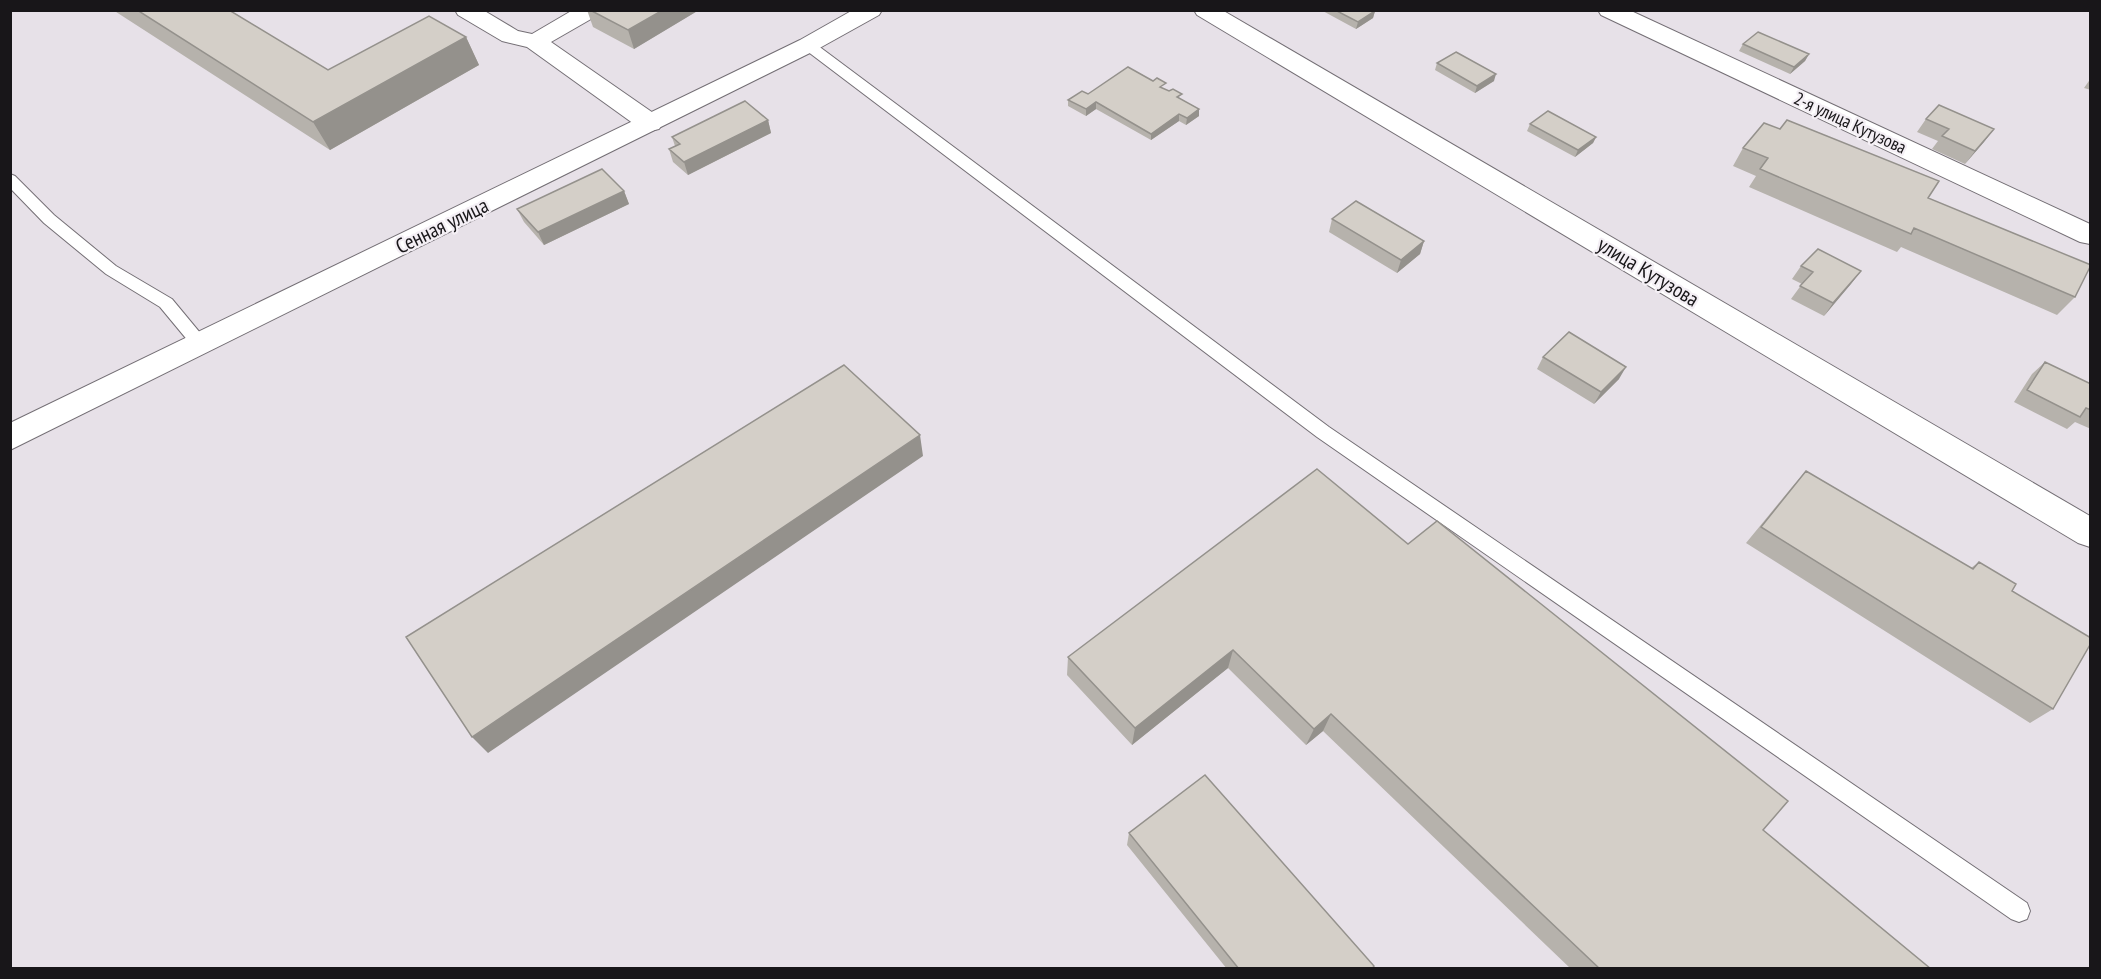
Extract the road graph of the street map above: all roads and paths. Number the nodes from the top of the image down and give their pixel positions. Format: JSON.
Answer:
{"nodes":[{"id":1,"x":466,"y":10,"type":"edge"},
{"id":2,"x":590,"y":10,"type":"edge"},
{"id":3,"x":871,"y":10,"type":"edge"},
{"id":4,"x":1205,"y":10,"type":"edge"},
{"id":5,"x":1609,"y":10,"type":"edge"},
{"id":6,"x":535,"y":42,"type":"junction"},
{"id":7,"x":808,"y":45,"type":"junction"},
{"id":8,"x":650,"y":123,"type":"junction"},
{"id":9,"x":10,"y":179,"type":"edge"},
{"id":10,"x":2091,"y":235,"type":"edge"},
{"id":11,"x":200,"y":344,"type":"junction"},
{"id":12,"x":10,"y":438,"type":"edge"},
{"id":13,"x":2091,"y":533,"type":"edge"},
{"id":14,"x":2019,"y":911,"type":"dead end"}],
"edges":[{"from":1,"to":6,"type":"street"},
{"from":2,"to":6,"type":"street"},
{"from":3,"to":7,"type":"street","name":"Сенная улица"},
{"from":4,"to":13,"type":"street","name":"улица Кутузова"},
{"from":5,"to":10,"type":"street","name":"2-я улица Кутузова"},
{"from":6,"to":8,"type":"street"},
{"from":7,"to":8,"type":"street","name":"Сенная улица"},
{"from":7,"to":14,"type":"lane"},
{"from":8,"to":11,"type":"street","name":"Сенная улица"},
{"from":9,"to":11,"type":"lane"},
{"from":11,"to":12,"type":"street","name":"Сенная улица"}]}
